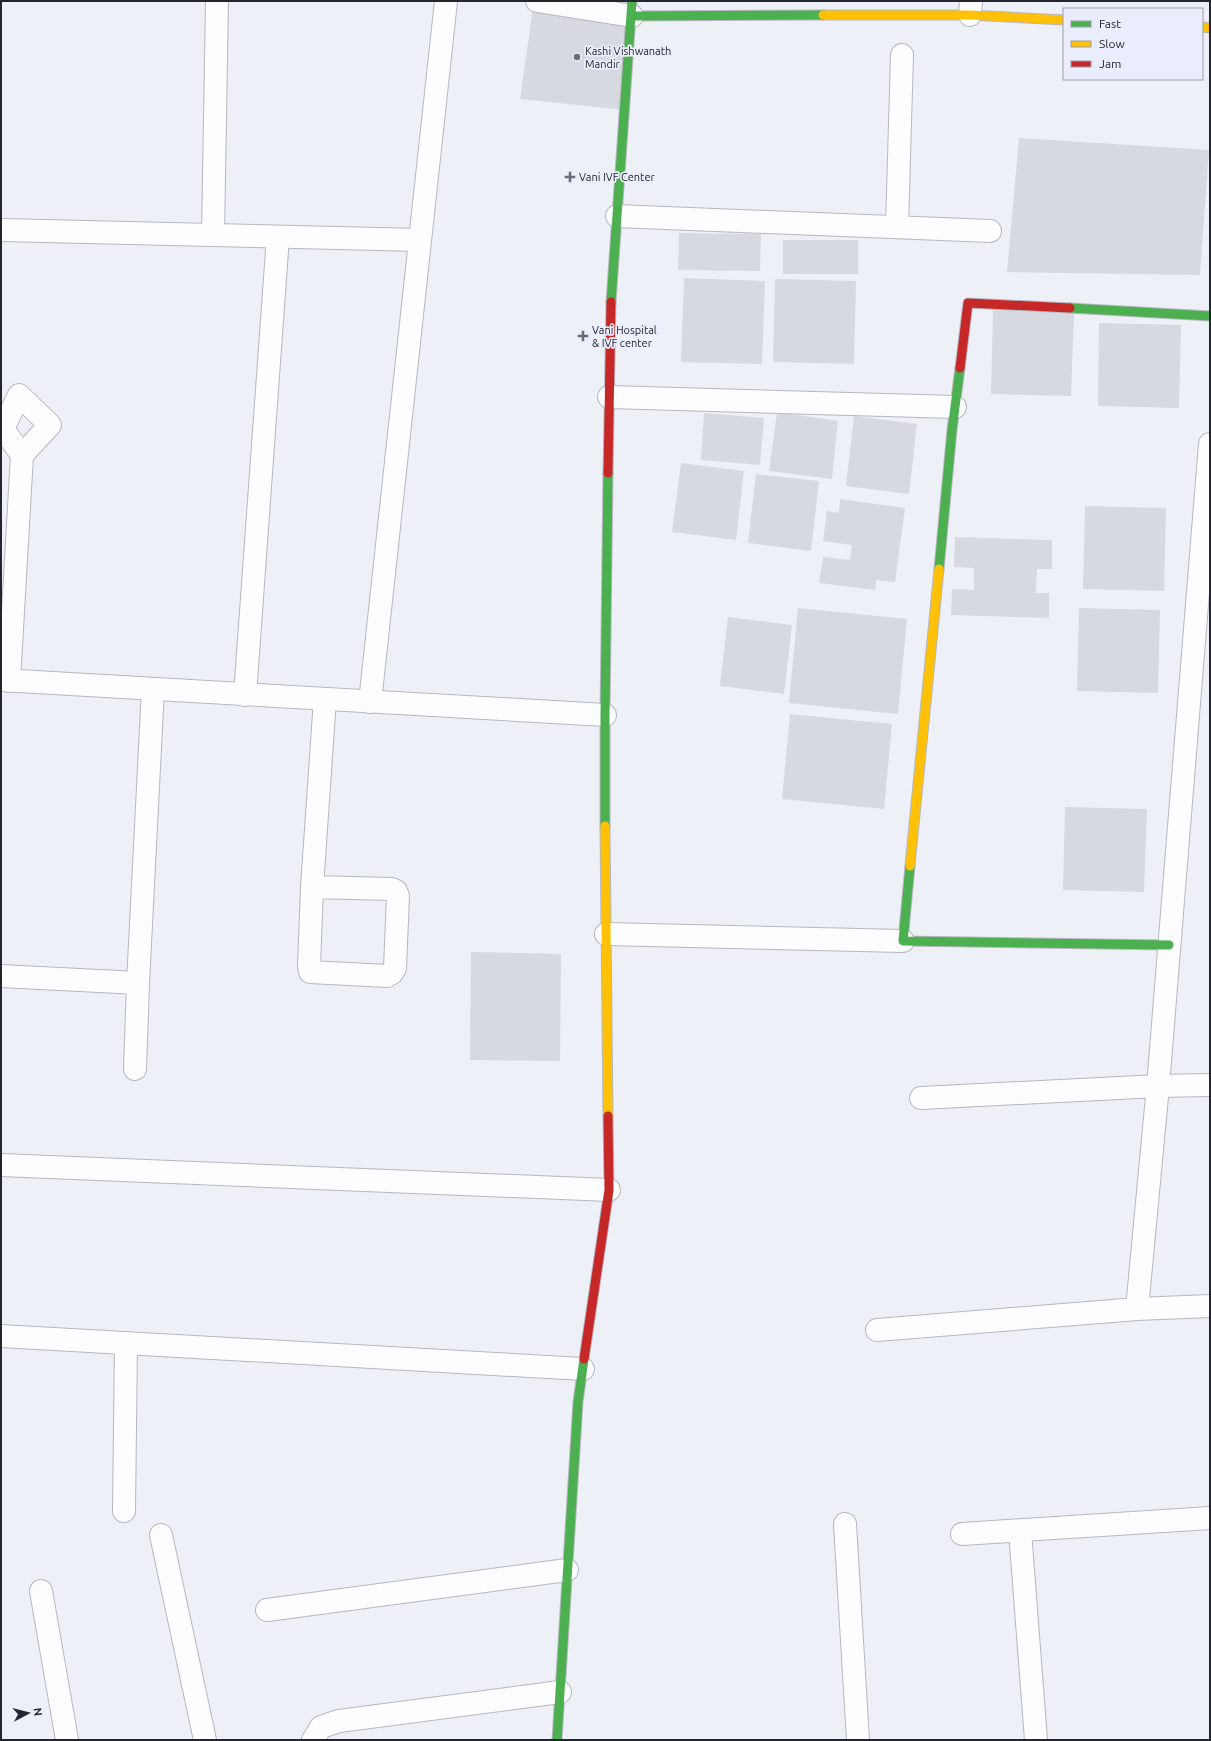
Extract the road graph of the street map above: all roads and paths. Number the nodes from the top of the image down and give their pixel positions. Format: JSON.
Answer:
{"nodes":[{"id":1,"x":217,"y":1,"type":"edge"},
{"id":2,"x":446,"y":1,"type":"edge"},
{"id":3,"x":537,"y":1,"type":"edge"},
{"id":4,"x":632,"y":8,"type":"edge"},
{"id":5,"x":970,"y":8,"type":"edge"},
{"id":6,"x":1063,"y":20,"type":"edge"},
{"id":7,"x":902,"y":55,"type":"dead end"},
{"id":8,"x":617,"y":216,"type":"junction"},
{"id":9,"x":897,"y":227,"type":"junction"},
{"id":10,"x":1,"y":230,"type":"edge"},
{"id":11,"x":990,"y":231,"type":"dead end"},
{"id":12,"x":213,"y":235,"type":"junction"},
{"id":13,"x":278,"y":237,"type":"junction"},
{"id":14,"x":420,"y":240,"type":"junction"},
{"id":15,"x":1210,"y":316,"type":"edge"},
{"id":16,"x":609,"y":397,"type":"junction"},
{"id":17,"x":954,"y":407,"type":"junction"},
{"id":18,"x":1210,"y":444,"type":"edge"},
{"id":19,"x":22,"y":455,"type":"dead end"},
{"id":20,"x":5,"y":681,"type":"edge"},
{"id":21,"x":153,"y":689,"type":"junction"},
{"id":22,"x":245,"y":695,"type":"junction"},
{"id":23,"x":325,"y":699,"type":"junction"},
{"id":24,"x":370,"y":702,"type":"junction"},
{"id":25,"x":605,"y":715,"type":"junction"},
{"id":26,"x":312,"y":886,"type":"junction"},
{"id":27,"x":606,"y":934,"type":"junction"},
{"id":28,"x":902,"y":941,"type":"junction"},
{"id":29,"x":1169,"y":945,"type":"junction"},
{"id":30,"x":1,"y":976,"type":"edge"},
{"id":31,"x":138,"y":983,"type":"junction"},
{"id":32,"x":135,"y":1068,"type":"dead end"},
{"id":33,"x":1158,"y":1086,"type":"junction"},
{"id":34,"x":1210,"y":1086,"type":"edge"},
{"id":35,"x":921,"y":1098,"type":"dead end"},
{"id":36,"x":1,"y":1165,"type":"edge"},
{"id":37,"x":609,"y":1190,"type":"junction"},
{"id":38,"x":1210,"y":1306,"type":"edge"},
{"id":39,"x":1137,"y":1309,"type":"junction"},
{"id":40,"x":877,"y":1330,"type":"dead end"},
{"id":41,"x":1,"y":1336,"type":"edge"},
{"id":42,"x":126,"y":1343,"type":"junction"},
{"id":43,"x":583,"y":1369,"type":"junction"},
{"id":44,"x":124,"y":1511,"type":"dead end"},
{"id":45,"x":1210,"y":1518,"type":"edge"},
{"id":46,"x":845,"y":1524,"type":"dead end"},
{"id":47,"x":1020,"y":1531,"type":"junction"},
{"id":48,"x":962,"y":1534,"type":"dead end"},
{"id":49,"x":161,"y":1535,"type":"dead end"},
{"id":50,"x":567,"y":1570,"type":"junction"},
{"id":51,"x":41,"y":1591,"type":"dead end"},
{"id":52,"x":267,"y":1610,"type":"dead end"},
{"id":53,"x":560,"y":1692,"type":"junction"},
{"id":54,"x":67,"y":1740,"type":"edge"},
{"id":55,"x":205,"y":1740,"type":"edge"},
{"id":56,"x":313,"y":1740,"type":"edge"},
{"id":57,"x":557,"y":1740,"type":"edge"},
{"id":58,"x":858,"y":1740,"type":"edge"},
{"id":59,"x":1036,"y":1740,"type":"edge"}],
"edges":[{"from":1,"to":12,"type":"street"},
{"from":2,"to":14,"type":"street"},
{"from":3,"to":4,"type":"street"},
{"from":4,"to":5,"type":"main road"},
{"from":4,"to":8,"type":"main road"},
{"from":5,"to":6,"type":"main road"},
{"from":7,"to":9,"type":"street"},
{"from":8,"to":9,"type":"street"},
{"from":8,"to":16,"type":"main road"},
{"from":9,"to":11,"type":"street"},
{"from":10,"to":12,"type":"street"},
{"from":12,"to":13,"type":"street"},
{"from":13,"to":14,"type":"street"},
{"from":13,"to":22,"type":"street"},
{"from":14,"to":24,"type":"street"},
{"from":15,"to":17,"type":"main road"},
{"from":16,"to":17,"type":"street"},
{"from":16,"to":25,"type":"main road"},
{"from":17,"to":28,"type":"main road"},
{"from":18,"to":29,"type":"street"},
{"from":19,"to":20,"type":"street"},
{"from":20,"to":21,"type":"street"},
{"from":21,"to":22,"type":"street"},
{"from":21,"to":31,"type":"street"},
{"from":22,"to":23,"type":"street"},
{"from":23,"to":24,"type":"street"},
{"from":23,"to":26,"type":"street"},
{"from":24,"to":25,"type":"street"},
{"from":25,"to":27,"type":"main road"},
{"from":26,"to":26,"type":"street"},
{"from":27,"to":28,"type":"street"},
{"from":27,"to":37,"type":"main road"},
{"from":28,"to":29,"type":"main road"},
{"from":29,"to":33,"type":"street"},
{"from":30,"to":31,"type":"street"},
{"from":31,"to":32,"type":"street"},
{"from":33,"to":34,"type":"street"},
{"from":33,"to":35,"type":"street"},
{"from":33,"to":39,"type":"street"},
{"from":36,"to":37,"type":"street"},
{"from":37,"to":43,"type":"main road"},
{"from":38,"to":39,"type":"street"},
{"from":39,"to":40,"type":"street"},
{"from":41,"to":42,"type":"street"},
{"from":42,"to":43,"type":"street"},
{"from":42,"to":44,"type":"street"},
{"from":43,"to":50,"type":"main road"},
{"from":45,"to":47,"type":"street"},
{"from":46,"to":58,"type":"street"},
{"from":47,"to":48,"type":"street"},
{"from":47,"to":59,"type":"street"},
{"from":49,"to":55,"type":"street"},
{"from":50,"to":52,"type":"street"},
{"from":50,"to":53,"type":"main road"},
{"from":51,"to":54,"type":"street"},
{"from":53,"to":56,"type":"street"},
{"from":53,"to":57,"type":"main road"}]}
